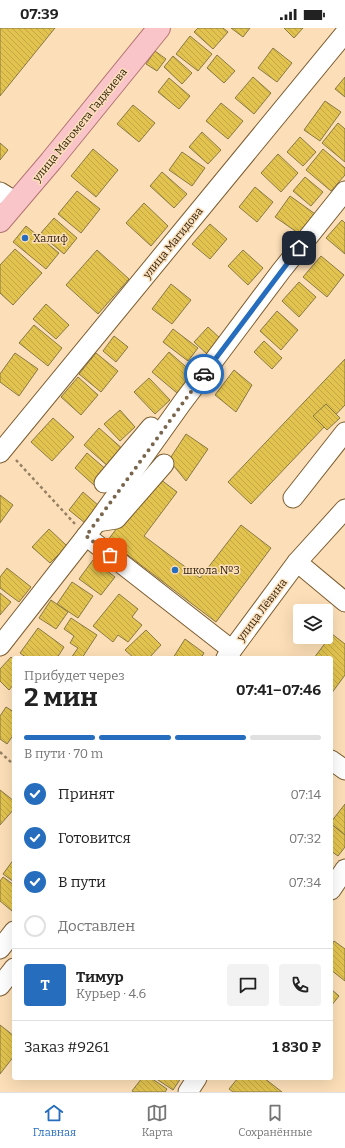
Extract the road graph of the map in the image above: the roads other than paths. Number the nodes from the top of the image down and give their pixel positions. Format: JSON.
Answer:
{"nodes":[{"id":1,"x":144,"y":28,"type":"edge"},
{"id":2,"x":159,"y":28,"type":"edge"},
{"id":3,"x":338,"y":33,"type":"edge"},
{"id":4,"x":345,"y":192,"type":"edge"},
{"id":5,"x":5,"y":198,"type":"edge"},
{"id":6,"x":0,"y":221,"type":"edge"},
{"id":7,"x":182,"y":403,"type":"junction"},
{"id":8,"x":345,"y":432,"type":"edge"},
{"id":9,"x":2,"y":448,"type":"edge"},
{"id":10,"x":164,"y":464,"type":"dead end"},
{"id":11,"x":104,"y":483,"type":"dead end"},
{"id":12,"x":293,"y":498,"type":"dead end"},
{"id":13,"x":345,"y":509,"type":"edge"},
{"id":14,"x":92,"y":529,"type":"junction"},
{"id":15,"x":297,"y":562,"type":"junction"},
{"id":16,"x":345,"y":602,"type":"edge"},
{"id":17,"x":0,"y":646,"type":"edge"},
{"id":18,"x":229,"y":654,"type":"edge"},
{"id":19,"x":333,"y":761,"type":"edge"},
{"id":20,"x":345,"y":770,"type":"edge"},
{"id":21,"x":345,"y":869,"type":"edge"},
{"id":22,"x":336,"y":891,"type":"edge"},
{"id":23,"x":12,"y":934,"type":"edge"},
{"id":24,"x":0,"y":950,"type":"edge"},
{"id":25,"x":12,"y":971,"type":"edge"},
{"id":26,"x":0,"y":986,"type":"edge"},
{"id":27,"x":196,"y":1080,"type":"edge"},
{"id":28,"x":188,"y":1092,"type":"edge"}],
"edges":[{"from":1,"to":5,"type":"main road","name":"улица Магомета Гаджиева"},
{"from":2,"to":5,"type":"main road","name":"улица Магомета Гаджиева"},
{"from":3,"to":9,"type":"street","name":"улица Магидова"},
{"from":4,"to":7,"type":"street"},
{"from":5,"to":6,"type":"main road","name":"улица Магомета Гаджиева"},
{"from":7,"to":11,"type":"street"},
{"from":7,"to":14,"type":"street"},
{"from":8,"to":12,"type":"street"},
{"from":10,"to":14,"type":"street"},
{"from":13,"to":15,"type":"street","name":"улица Лёвина"},
{"from":14,"to":17,"type":"street"},
{"from":14,"to":18,"type":"street"},
{"from":15,"to":16,"type":"street"},
{"from":15,"to":18,"type":"street","name":"улица Лёвина"},
{"from":19,"to":20,"type":"street"},
{"from":21,"to":22,"type":"street"},
{"from":23,"to":24,"type":"street"},
{"from":25,"to":26,"type":"street"},
{"from":27,"to":28,"type":"street"}]}
